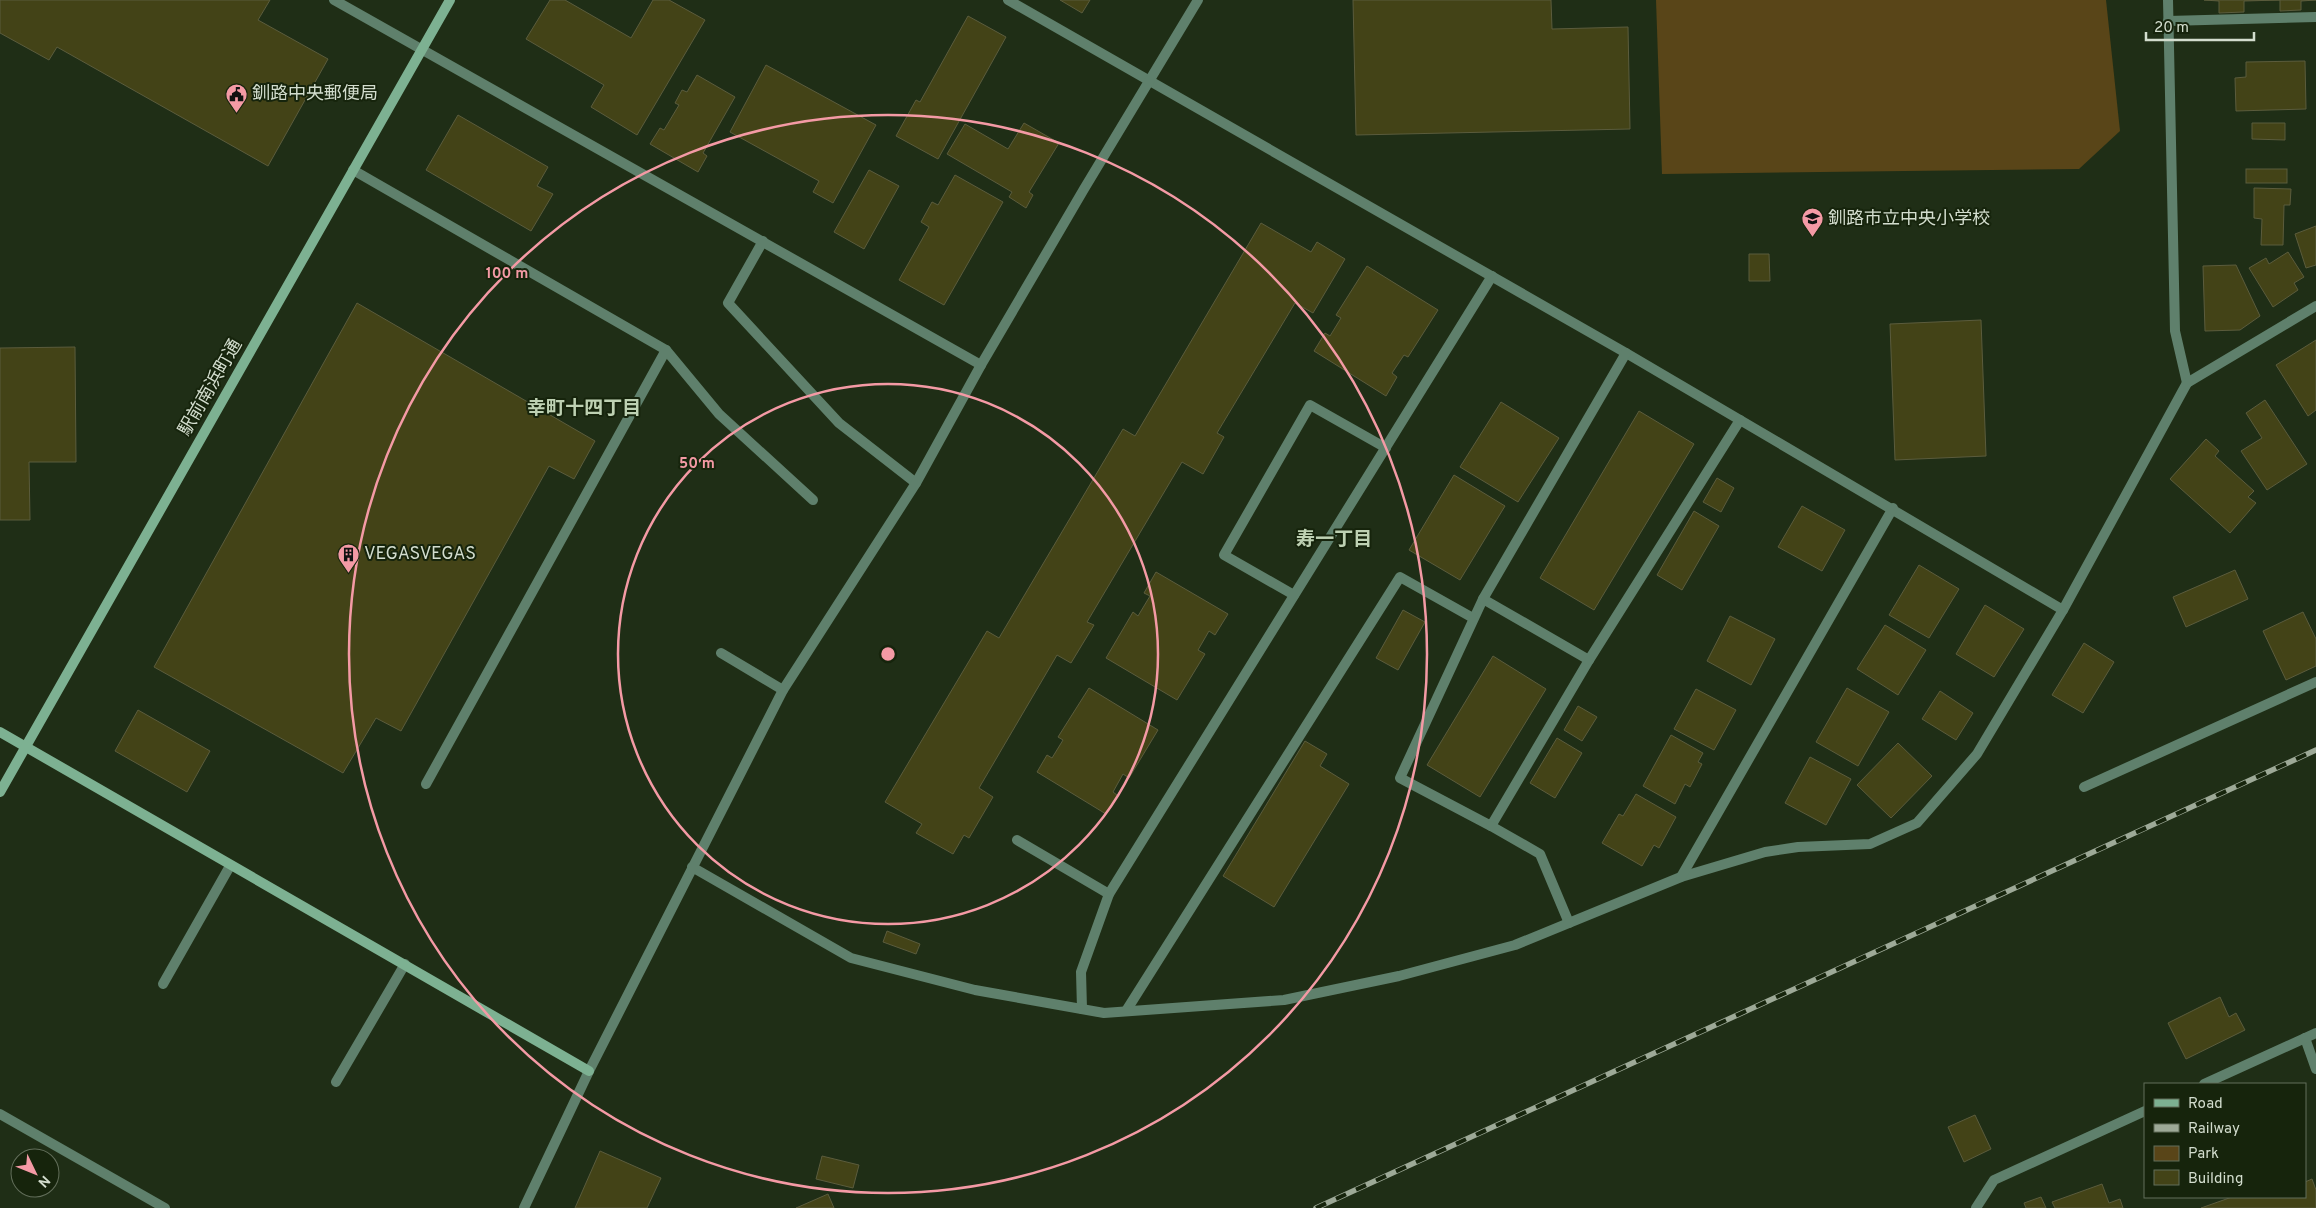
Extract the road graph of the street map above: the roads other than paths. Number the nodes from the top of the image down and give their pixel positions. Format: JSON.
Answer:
{"nodes":[{"id":1,"x":334,"y":0,"type":"edge"},
{"id":2,"x":450,"y":0,"type":"edge"},
{"id":3,"x":1008,"y":0,"type":"edge"},
{"id":4,"x":1198,"y":0,"type":"edge"},
{"id":5,"x":2168,"y":0,"type":"edge"},
{"id":6,"x":2316,"y":17,"type":"edge"},
{"id":7,"x":2168,"y":21,"type":"junction"},
{"id":8,"x":422,"y":49,"type":"junction"},
{"id":9,"x":1149,"y":81,"type":"junction"},
{"id":10,"x":353,"y":170,"type":"junction"},
{"id":11,"x":763,"y":241,"type":"junction"},
{"id":12,"x":1492,"y":276,"type":"junction"},
{"id":13,"x":2316,"y":306,"type":"edge"},
{"id":14,"x":666,"y":350,"type":"junction"},
{"id":15,"x":1626,"y":353,"type":"junction"},
{"id":16,"x":981,"y":365,"type":"junction"},
{"id":17,"x":2187,"y":383,"type":"junction"},
{"id":18,"x":1740,"y":420,"type":"junction"},
{"id":19,"x":1386,"y":448,"type":"junction"},
{"id":20,"x":916,"y":483,"type":"junction"},
{"id":21,"x":813,"y":500,"type":"dead end"},
{"id":22,"x":1893,"y":508,"type":"junction"},
{"id":23,"x":1294,"y":595,"type":"junction"},
{"id":24,"x":1482,"y":599,"type":"junction"},
{"id":25,"x":2063,"y":610,"type":"junction"},
{"id":26,"x":1473,"y":618,"type":"junction"},
{"id":27,"x":721,"y":653,"type":"dead end"},
{"id":28,"x":1589,"y":660,"type":"junction"},
{"id":29,"x":2316,"y":682,"type":"edge"},
{"id":30,"x":783,"y":690,"type":"junction"},
{"id":31,"x":0,"y":732,"type":"edge"},
{"id":32,"x":26,"y":748,"type":"junction"},
{"id":33,"x":426,"y":784,"type":"dead end"},
{"id":34,"x":2084,"y":787,"type":"dead end"},
{"id":35,"x":0,"y":792,"type":"edge"},
{"id":36,"x":1491,"y":826,"type":"junction"},
{"id":37,"x":1017,"y":840,"type":"dead end"},
{"id":38,"x":230,"y":866,"type":"junction"},
{"id":39,"x":692,"y":867,"type":"junction"},
{"id":40,"x":1681,"y":877,"type":"junction"},
{"id":41,"x":1110,"y":894,"type":"junction"},
{"id":42,"x":1569,"y":923,"type":"junction"},
{"id":43,"x":405,"y":964,"type":"junction"},
{"id":44,"x":163,"y":984,"type":"dead end"},
{"id":45,"x":1082,"y":1010,"type":"junction"},
{"id":46,"x":1126,"y":1011,"type":"junction"},
{"id":47,"x":2316,"y":1033,"type":"edge"},
{"id":48,"x":2305,"y":1038,"type":"junction"},
{"id":49,"x":2316,"y":1069,"type":"edge"},
{"id":50,"x":589,"y":1070,"type":"junction"},
{"id":51,"x":336,"y":1082,"type":"dead end"},
{"id":52,"x":2206,"y":1083,"type":"edge"},
{"id":53,"x":2144,"y":1111,"type":"edge"},
{"id":54,"x":0,"y":1114,"type":"edge"},
{"id":55,"x":165,"y":1208,"type":"edge"},
{"id":56,"x":524,"y":1208,"type":"edge"},
{"id":57,"x":1976,"y":1208,"type":"edge"}],
"edges":[{"from":1,"to":8,"type":"street"},
{"from":2,"to":8,"type":"street","name":"駅前南浜町通"},
{"from":3,"to":9,"type":"street"},
{"from":4,"to":9,"type":"street"},
{"from":5,"to":7,"type":"street"},
{"from":6,"to":7,"type":"street"},
{"from":7,"to":17,"type":"street"},
{"from":8,"to":10,"type":"street","name":"駅前南浜町通"},
{"from":8,"to":11,"type":"street"},
{"from":9,"to":12,"type":"street"},
{"from":9,"to":16,"type":"street"},
{"from":10,"to":14,"type":"street"},
{"from":10,"to":32,"type":"street","name":"駅前南浜町通"},
{"from":11,"to":16,"type":"street"},
{"from":11,"to":20,"type":"street"},
{"from":12,"to":15,"type":"street"},
{"from":12,"to":19,"type":"street"},
{"from":13,"to":17,"type":"street"},
{"from":14,"to":21,"type":"street"},
{"from":14,"to":33,"type":"street"},
{"from":15,"to":18,"type":"street"},
{"from":15,"to":24,"type":"street"},
{"from":16,"to":20,"type":"street"},
{"from":17,"to":25,"type":"street"},
{"from":18,"to":22,"type":"street"},
{"from":18,"to":28,"type":"street"},
{"from":19,"to":23,"type":"street"},
{"from":19,"to":23,"type":"street"},
{"from":20,"to":30,"type":"street"},
{"from":22,"to":25,"type":"street"},
{"from":22,"to":40,"type":"street"},
{"from":23,"to":41,"type":"street"},
{"from":24,"to":26,"type":"street"},
{"from":24,"to":28,"type":"street"},
{"from":25,"to":40,"type":"street"},
{"from":26,"to":36,"type":"street"},
{"from":26,"to":46,"type":"street"},
{"from":27,"to":30,"type":"street"},
{"from":28,"to":36,"type":"street"},
{"from":29,"to":34,"type":"street"},
{"from":30,"to":39,"type":"street"},
{"from":31,"to":32,"type":"street"},
{"from":32,"to":35,"type":"street","name":"駅前南浜町通"},
{"from":32,"to":38,"type":"street"},
{"from":36,"to":42,"type":"street"},
{"from":37,"to":41,"type":"street"},
{"from":38,"to":43,"type":"street"},
{"from":38,"to":44,"type":"street"},
{"from":39,"to":45,"type":"street"},
{"from":39,"to":50,"type":"street"},
{"from":40,"to":42,"type":"street"},
{"from":41,"to":45,"type":"street"},
{"from":42,"to":46,"type":"street"},
{"from":43,"to":50,"type":"street"},
{"from":43,"to":51,"type":"street"},
{"from":45,"to":46,"type":"street"},
{"from":47,"to":48,"type":"street"},
{"from":48,"to":49,"type":"street"},
{"from":48,"to":52,"type":"street"},
{"from":50,"to":56,"type":"street"},
{"from":53,"to":57,"type":"street"},
{"from":54,"to":55,"type":"street"}]}
